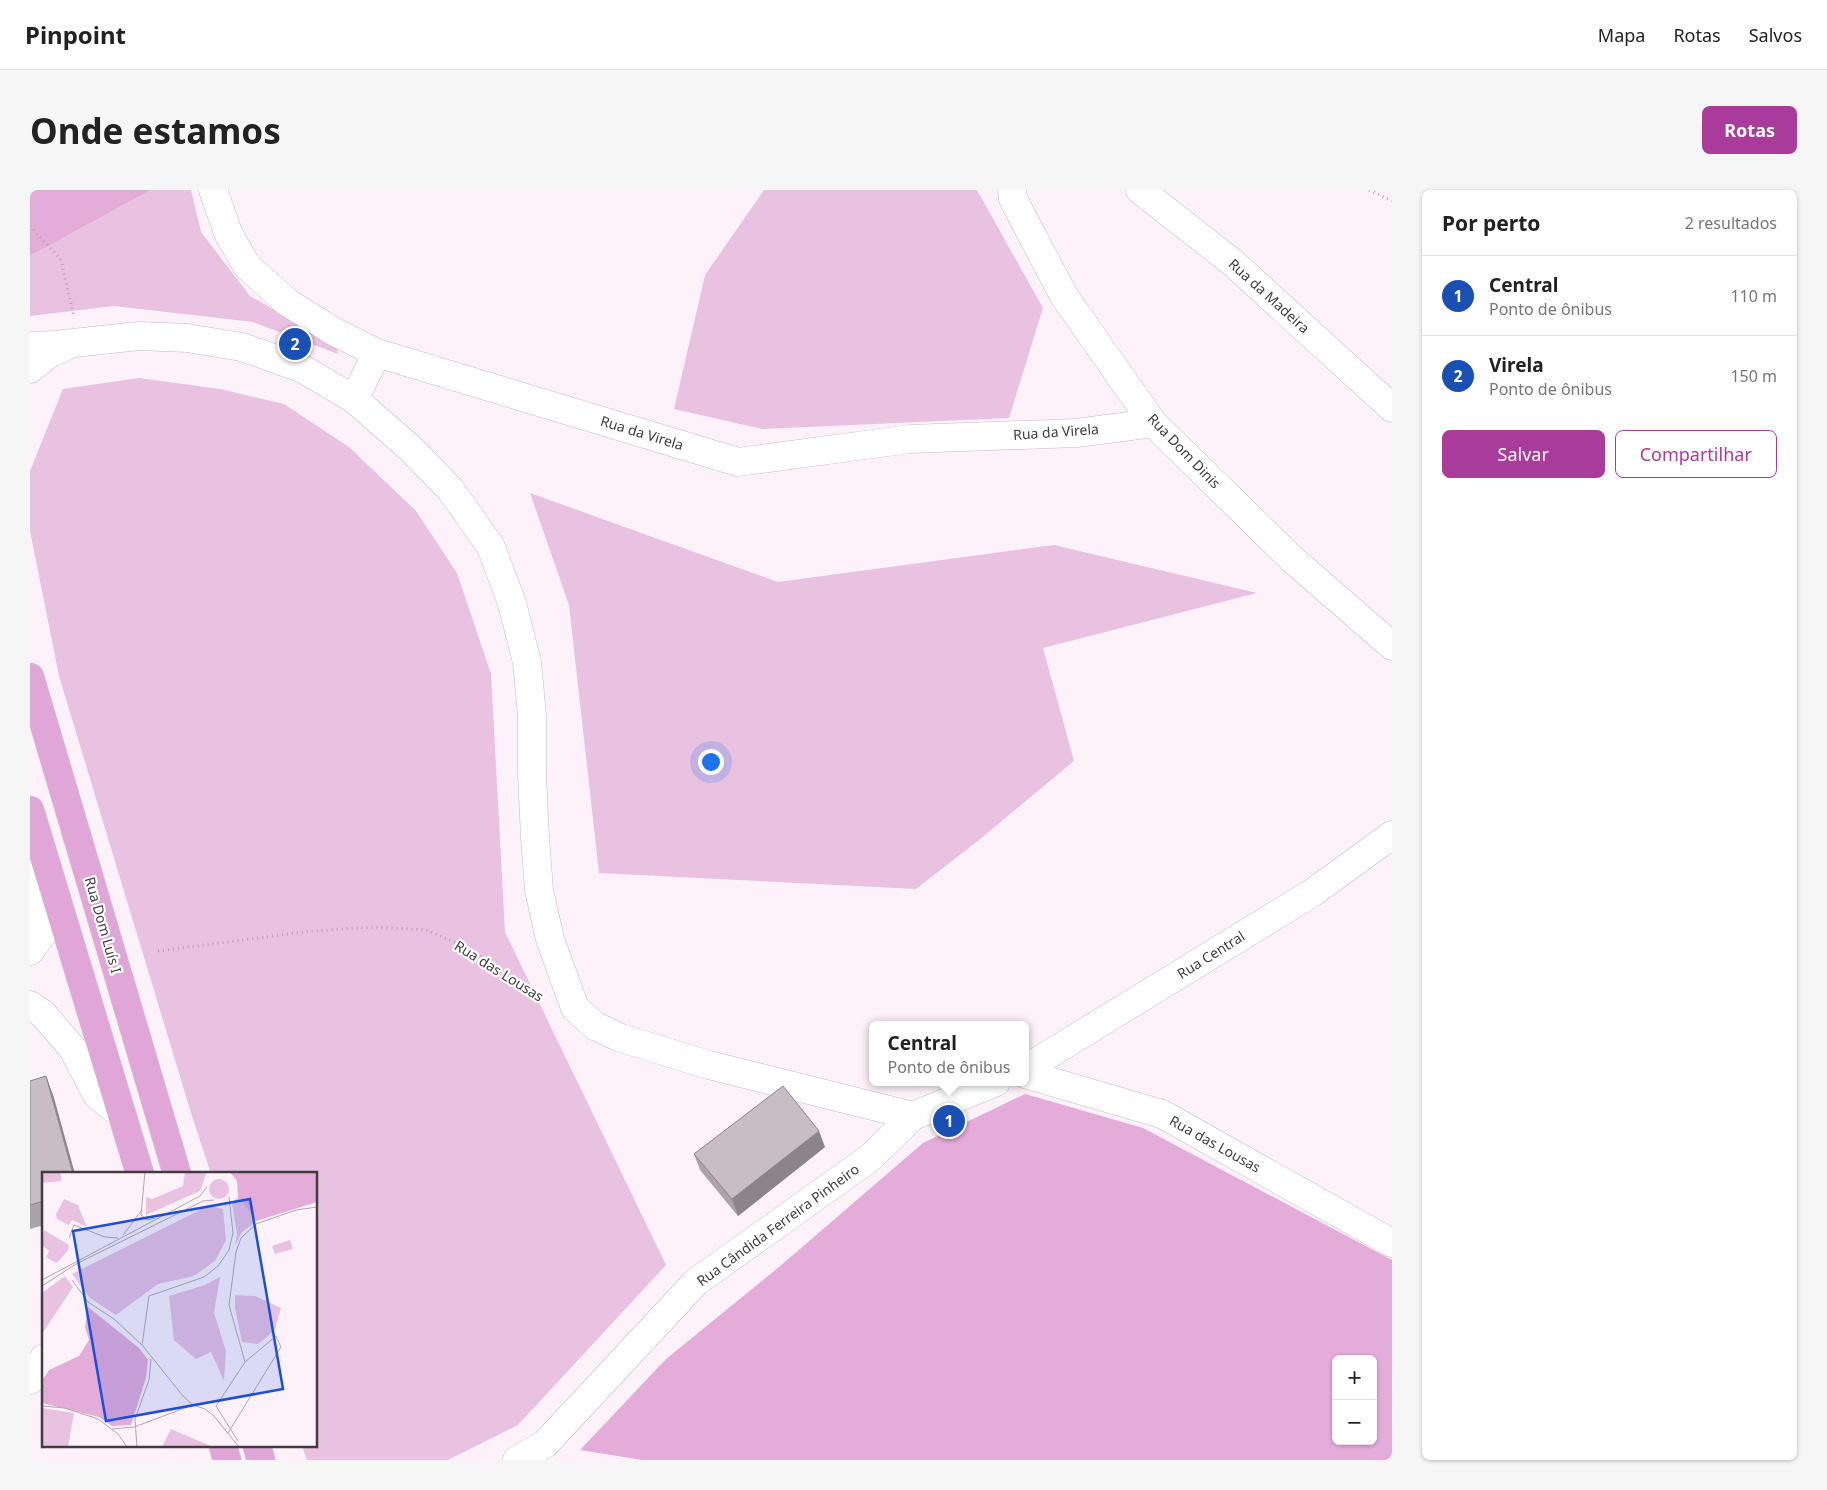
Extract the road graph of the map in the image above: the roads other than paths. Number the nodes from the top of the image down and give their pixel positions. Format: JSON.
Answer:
{"nodes":[{"id":1,"x":213,"y":190,"type":"edge"},
{"id":2,"x":1012,"y":190,"type":"edge"},
{"id":3,"x":1142,"y":191,"type":"edge"},
{"id":4,"x":74,"y":331,"type":"junction"},
{"id":5,"x":30,"y":346,"type":"edge"},
{"id":6,"x":377,"y":353,"type":"junction"},
{"id":7,"x":30,"y":369,"type":"edge"},
{"id":8,"x":354,"y":399,"type":"junction"},
{"id":9,"x":1392,"y":408,"type":"edge"},
{"id":10,"x":1153,"y":422,"type":"junction"},
{"id":11,"x":1392,"y":646,"type":"edge"},
{"id":12,"x":30,"y":677,"type":"edge"},
{"id":13,"x":30,"y":810,"type":"edge"},
{"id":14,"x":1392,"y":835,"type":"edge"},
{"id":15,"x":41,"y":848,"type":"junction"},
{"id":16,"x":30,"y":951,"type":"edge"},
{"id":17,"x":30,"y":1005,"type":"edge"},
{"id":18,"x":1029,"y":1067,"type":"edge"},
{"id":19,"x":1029,"y":1075,"type":"edge"},
{"id":20,"x":986,"y":1086,"type":"edge"},
{"id":21,"x":122,"y":1115,"type":"junction"},
{"id":22,"x":913,"y":1116,"type":"junction"},
{"id":23,"x":135,"y":1167,"type":"edge"},
{"id":24,"x":176,"y":1172,"type":"edge"},
{"id":25,"x":1392,"y":1243,"type":"edge"},
{"id":26,"x":42,"y":1361,"type":"edge"},
{"id":27,"x":30,"y":1380,"type":"edge"},
{"id":28,"x":517,"y":1460,"type":"edge"}],
"edges":[{"from":1,"to":6,"type":"street","name":"Rua da Virela"},
{"from":2,"to":10,"type":"street","name":"Rua Dom Dinis"},
{"from":3,"to":9,"type":"street","name":"Rua da Madeira"},
{"from":4,"to":5,"type":"street"},
{"from":4,"to":7,"type":"street"},
{"from":4,"to":8,"type":"street"},
{"from":6,"to":8,"type":"street"},
{"from":6,"to":10,"type":"street","name":"Rua da Virela"},
{"from":8,"to":22,"type":"street"},
{"from":10,"to":11,"type":"street","name":"Rua Dom Dinis"},
{"from":12,"to":24,"type":"main road","name":"Rua Dom Luís I"},
{"from":13,"to":15,"type":"main road"},
{"from":14,"to":18,"type":"street","name":"Rua Central"},
{"from":15,"to":16,"type":"street"},
{"from":15,"to":21,"type":"main road"},
{"from":17,"to":21,"type":"street"},
{"from":19,"to":25,"type":"street","name":"Rua das Lousas"},
{"from":20,"to":22,"type":"street"},
{"from":21,"to":23,"type":"main road"},
{"from":22,"to":28,"type":"street","name":"Rua Cândida Ferreira Pinheiro"},
{"from":26,"to":27,"type":"street"}]}
